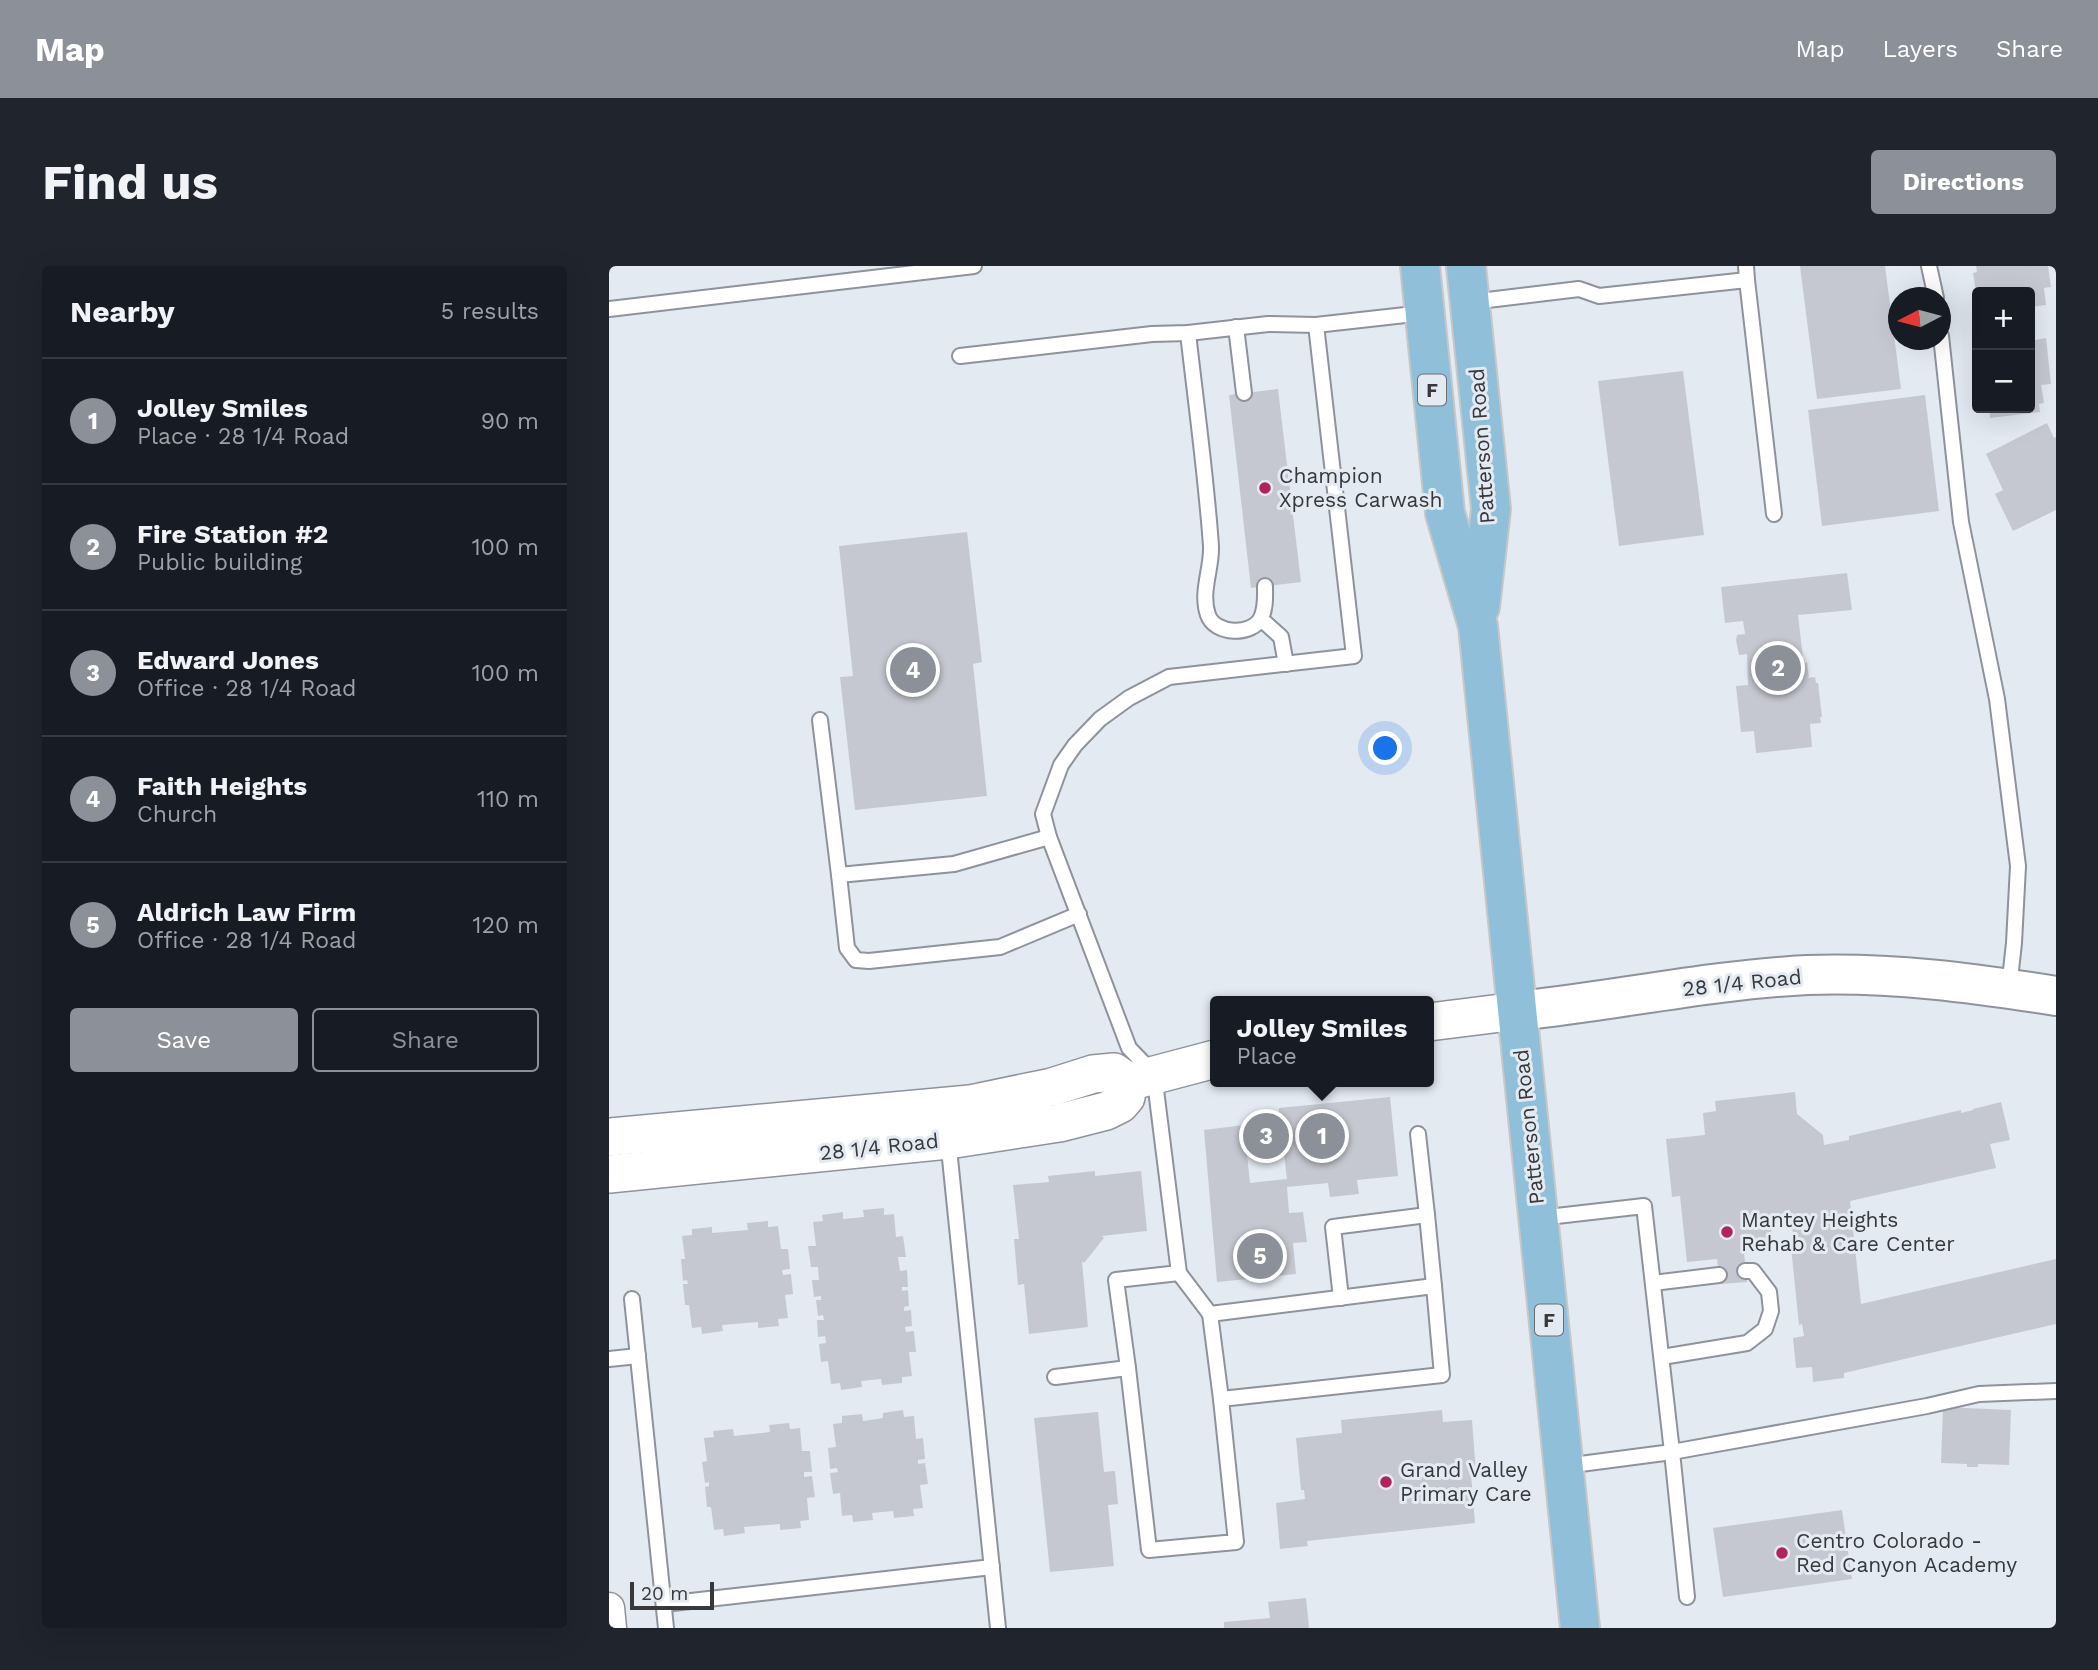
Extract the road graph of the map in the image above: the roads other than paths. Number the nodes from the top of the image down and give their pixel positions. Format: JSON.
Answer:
{"nodes":[{"id":1,"x":974,"y":266,"type":"edge"},
{"id":2,"x":1420,"y":266,"type":"edge"},
{"id":3,"x":1929,"y":266,"type":"edge"},
{"id":4,"x":1747,"y":273,"type":"edge"},
{"id":5,"x":1468,"y":284,"type":"edge"},
{"id":6,"x":1934,"y":287,"type":"edge"},
{"id":7,"x":609,"y":309,"type":"edge"},
{"id":8,"x":1425,"y":313,"type":"junction"},
{"id":9,"x":1316,"y":326,"type":"junction"},
{"id":10,"x":1236,"y":327,"type":"junction"},
{"id":11,"x":1188,"y":333,"type":"junction"},
{"id":12,"x":1943,"y":350,"type":"edge"},
{"id":13,"x":960,"y":356,"type":"dead end"},
{"id":14,"x":1244,"y":393,"type":"dead end"},
{"id":15,"x":1774,"y":513,"type":"dead end"},
{"id":16,"x":1265,"y":586,"type":"dead end"},
{"id":17,"x":1261,"y":619,"type":"junction"},
{"id":18,"x":1478,"y":626,"type":"junction"},
{"id":19,"x":1286,"y":664,"type":"junction"},
{"id":20,"x":820,"y":720,"type":"dead end"},
{"id":21,"x":1049,"y":837,"type":"junction"},
{"id":22,"x":839,"y":875,"type":"junction"},
{"id":23,"x":1079,"y":914,"type":"junction"},
{"id":24,"x":2009,"y":988,"type":"junction"},
{"id":25,"x":2056,"y":996,"type":"edge"},
{"id":26,"x":1517,"y":1011,"type":"junction"},
{"id":27,"x":1434,"y":1021,"type":"edge"},
{"id":28,"x":1210,"y":1060,"type":"edge"},
{"id":29,"x":1141,"y":1078,"type":"junction"},
{"id":30,"x":946,"y":1123,"type":"junction"},
{"id":31,"x":1418,"y":1134,"type":"dead end"},
{"id":32,"x":609,"y":1137,"type":"edge"},
{"id":33,"x":609,"y":1174,"type":"edge"},
{"id":34,"x":1427,"y":1215,"type":"junction"},
{"id":35,"x":1539,"y":1218,"type":"junction"},
{"id":36,"x":1745,"y":1271,"type":"dead end"},
{"id":37,"x":1179,"y":1272,"type":"junction"},
{"id":38,"x":1719,"y":1275,"type":"dead end"},
{"id":39,"x":1653,"y":1283,"type":"junction"},
{"id":40,"x":1434,"y":1286,"type":"junction"},
{"id":41,"x":1341,"y":1298,"type":"junction"},
{"id":42,"x":632,"y":1299,"type":"dead end"},
{"id":43,"x":1210,"y":1314,"type":"junction"},
{"id":44,"x":638,"y":1356,"type":"junction"},
{"id":45,"x":1662,"y":1357,"type":"junction"},
{"id":46,"x":609,"y":1359,"type":"edge"},
{"id":47,"x":1128,"y":1368,"type":"junction"},
{"id":48,"x":1055,"y":1377,"type":"dead end"},
{"id":49,"x":2056,"y":1391,"type":"edge"},
{"id":50,"x":1221,"y":1399,"type":"junction"},
{"id":51,"x":1672,"y":1452,"type":"junction"},
{"id":52,"x":1564,"y":1466,"type":"junction"},
{"id":53,"x":992,"y":1567,"type":"junction"},
{"id":54,"x":1687,"y":1598,"type":"dead end"},
{"id":55,"x":664,"y":1604,"type":"junction"},
{"id":56,"x":609,"y":1608,"type":"edge"},
{"id":57,"x":611,"y":1628,"type":"edge"},
{"id":58,"x":666,"y":1628,"type":"edge"},
{"id":59,"x":999,"y":1628,"type":"edge"},
{"id":60,"x":1580,"y":1628,"type":"edge"}],
"edges":[{"from":1,"to":7,"type":"lane"},
{"from":2,"to":8,"type":"main road","name":"Patterson Road","number":"F"},
{"from":3,"to":6,"type":"lane"},
{"from":4,"to":5,"type":"lane"},
{"from":4,"to":15,"type":"lane"},
{"from":5,"to":18,"type":"main road","name":"Patterson Road","number":"F"},
{"from":8,"to":9,"type":"lane"},
{"from":8,"to":18,"type":"main road","name":"Patterson Road","number":"F"},
{"from":9,"to":10,"type":"lane"},
{"from":9,"to":19,"type":"lane"},
{"from":10,"to":11,"type":"lane"},
{"from":10,"to":14,"type":"lane"},
{"from":11,"to":13,"type":"lane"},
{"from":11,"to":17,"type":"lane"},
{"from":12,"to":24,"type":"lane"},
{"from":16,"to":17,"type":"lane"},
{"from":17,"to":19,"type":"lane"},
{"from":18,"to":26,"type":"main road","name":"Patterson Road","number":"F"},
{"from":19,"to":21,"type":"lane"},
{"from":20,"to":22,"type":"lane"},
{"from":21,"to":22,"type":"lane"},
{"from":21,"to":23,"type":"lane"},
{"from":22,"to":23,"type":"lane"},
{"from":23,"to":29,"type":"lane"},
{"from":24,"to":25,"type":"main road","name":"28 1/4 Road"},
{"from":24,"to":26,"type":"main road","name":"28 1/4 Road"},
{"from":26,"to":27,"type":"street","name":"28 1/4 Road"},
{"from":26,"to":35,"type":"main road","name":"Patterson Road","number":"F"},
{"from":28,"to":29,"type":"street","name":"28 1/4 Road"},
{"from":29,"to":30,"type":"street","name":"28 1/4 Road"},
{"from":29,"to":37,"type":"lane"},
{"from":30,"to":32,"type":"street","name":"28 1/4 Road"},
{"from":30,"to":33,"type":"street","name":"28 1/4 Road"},
{"from":30,"to":53,"type":"lane"},
{"from":31,"to":34,"type":"lane"},
{"from":34,"to":40,"type":"lane"},
{"from":34,"to":41,"type":"lane"},
{"from":35,"to":39,"type":"lane"},
{"from":35,"to":52,"type":"main road","name":"Patterson Road","number":"F"},
{"from":36,"to":45,"type":"lane"},
{"from":37,"to":43,"type":"lane"},
{"from":37,"to":47,"type":"lane"},
{"from":38,"to":39,"type":"lane"},
{"from":39,"to":45,"type":"lane"},
{"from":40,"to":41,"type":"lane"},
{"from":40,"to":50,"type":"lane"},
{"from":41,"to":43,"type":"lane"},
{"from":42,"to":44,"type":"lane"},
{"from":43,"to":50,"type":"lane"},
{"from":44,"to":46,"type":"lane"},
{"from":44,"to":55,"type":"lane"},
{"from":45,"to":51,"type":"lane"},
{"from":47,"to":48,"type":"lane"},
{"from":47,"to":50,"type":"lane"},
{"from":49,"to":51,"type":"lane"},
{"from":51,"to":52,"type":"lane"},
{"from":51,"to":54,"type":"lane"},
{"from":52,"to":60,"type":"main road","name":"Patterson Road","number":"F"},
{"from":53,"to":55,"type":"lane"},
{"from":53,"to":59,"type":"lane"},
{"from":55,"to":58,"type":"lane"},
{"from":56,"to":57,"type":"street"}]}
